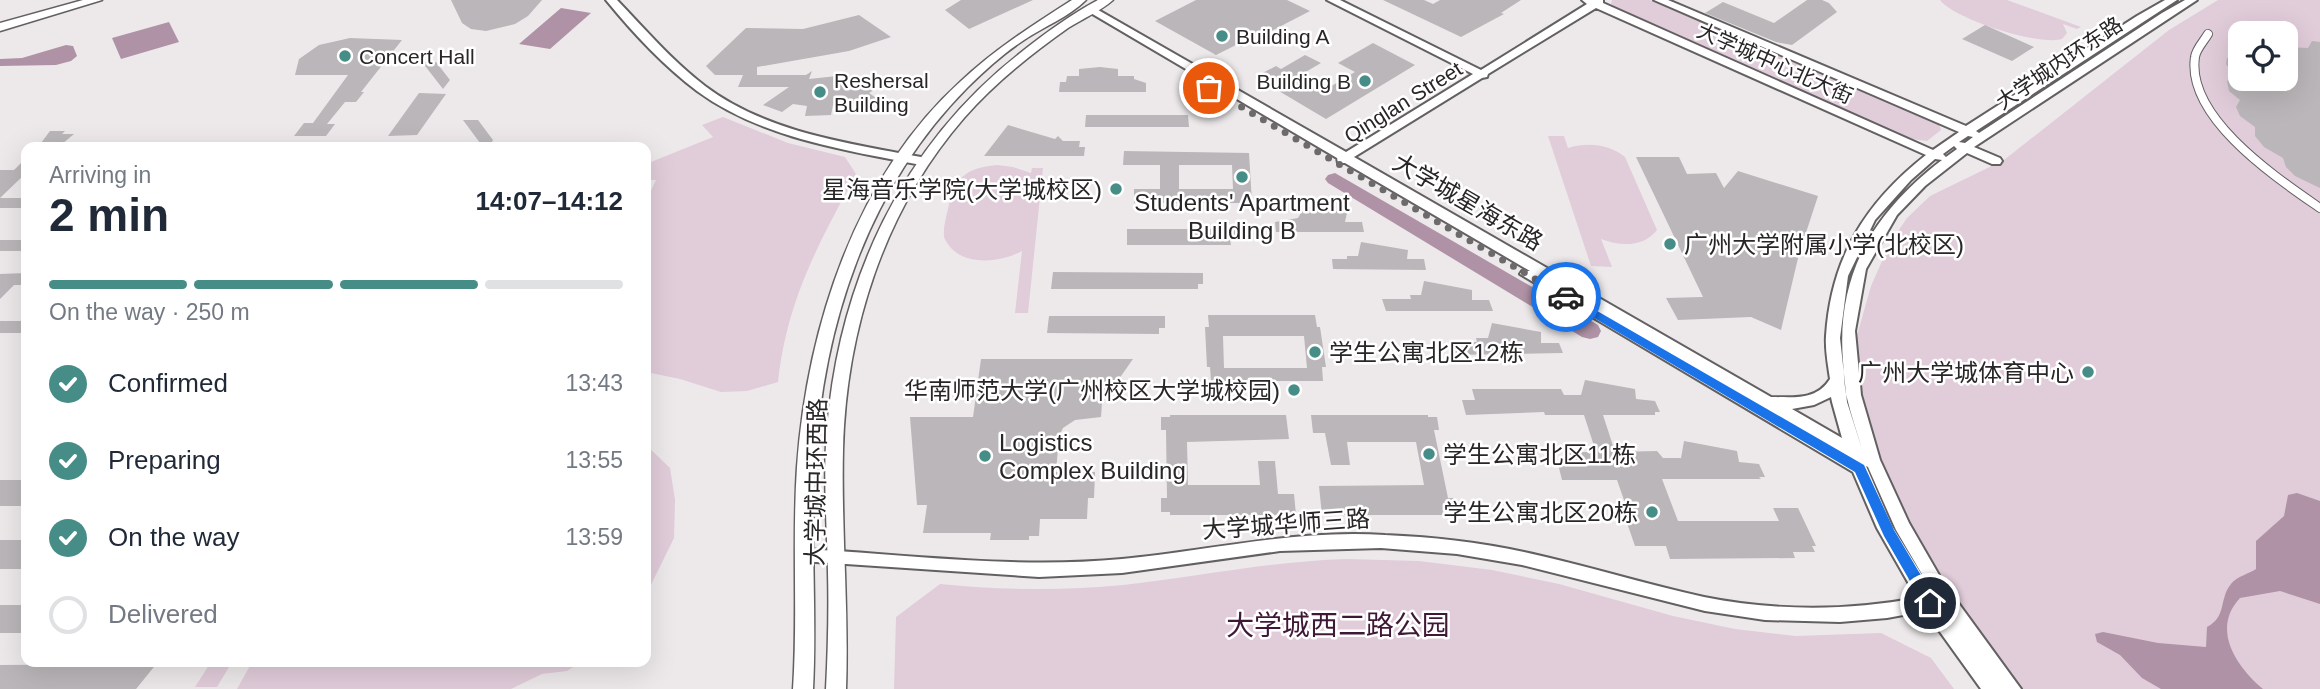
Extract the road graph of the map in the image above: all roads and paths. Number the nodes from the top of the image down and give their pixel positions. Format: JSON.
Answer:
{"nodes":[{"id":1,"x":60,"y":0,"type":"edge"},
{"id":2,"x":96,"y":0,"type":"edge"},
{"id":3,"x":611,"y":0,"type":"edge"},
{"id":4,"x":1107,"y":0,"type":"edge"},
{"id":5,"x":1332,"y":0,"type":"edge"},
{"id":6,"x":1659,"y":0,"type":"edge"},
{"id":7,"x":1591,"y":1,"type":"edge"},
{"id":8,"x":2180,"y":1,"type":"edge"},
{"id":9,"x":1078,"y":5,"type":"edge"},
{"id":10,"x":0,"y":16,"type":"edge"},
{"id":11,"x":0,"y":27,"type":"edge"},
{"id":12,"x":2208,"y":34,"type":"dead end"},
{"id":13,"x":1478,"y":72,"type":"junction"},
{"id":14,"x":1975,"y":135,"type":"junction"},
{"id":15,"x":1959,"y":145,"type":"junction"},
{"id":16,"x":901,"y":157,"type":"junction"},
{"id":17,"x":1340,"y":158,"type":"junction"},
{"id":18,"x":1941,"y":158,"type":"junction"},
{"id":19,"x":921,"y":161,"type":"junction"},
{"id":20,"x":1996,"y":161,"type":"dead end"},
{"id":21,"x":872,"y":205,"type":"junction"},
{"id":22,"x":894,"y":206,"type":"junction"},
{"id":23,"x":2320,"y":208,"type":"edge"},
{"id":24,"x":1836,"y":381,"type":"junction"},
{"id":25,"x":1763,"y":400,"type":"junction"},
{"id":26,"x":1854,"y":452,"type":"junction"},
{"id":27,"x":1867,"y":466,"type":"junction"},
{"id":28,"x":807,"y":556,"type":"junction"},
{"id":29,"x":837,"y":557,"type":"junction"},
{"id":30,"x":1930,"y":603,"type":"junction"},
{"id":31,"x":803,"y":689,"type":"edge"},
{"id":32,"x":836,"y":689,"type":"edge"},
{"id":33,"x":1992,"y":689,"type":"edge"},
{"id":34,"x":2012,"y":689,"type":"edge"}],
"edges":[{"from":1,"to":10,"type":"main road"},
{"from":2,"to":11,"type":"main road"},
{"from":3,"to":16,"type":"main road"},
{"from":4,"to":9,"type":"main road","name":"大学城中环西路"},
{"from":5,"to":13,"type":"main road"},
{"from":6,"to":14,"type":"main road","name":"大学城中心北大街"},
{"from":7,"to":13,"type":"main road","name":"Qinglan Street"},
{"from":7,"to":18,"type":"main road","name":"大学城中心北大街"},
{"from":8,"to":14,"type":"main road","name":"大学城内环东路"},
{"from":9,"to":16,"type":"main road","name":"大学城中环西路"},
{"from":9,"to":17,"type":"main road","name":"大学城星海东路"},
{"from":9,"to":19,"type":"main road","name":"大学城中环西路"},
{"from":12,"to":23,"type":"street"},
{"from":13,"to":17,"type":"main road","name":"Qinglan Street"},
{"from":14,"to":15,"type":"main road","name":"大学城内环东路"},
{"from":15,"to":18,"type":"main road","name":"大学城内环东路"},
{"from":15,"to":20,"type":"main road"},
{"from":16,"to":19,"type":"main road"},
{"from":16,"to":21,"type":"main road","name":"大学城中环西路"},
{"from":17,"to":25,"type":"main road","name":"大学城星海东路"},
{"from":17,"to":27,"type":"main road","name":"大学城星海东路"},
{"from":18,"to":24,"type":"main road"},
{"from":18,"to":27,"type":"main road"},
{"from":19,"to":22,"type":"main road","name":"大学城中环西路"},
{"from":21,"to":22,"type":"main road"},
{"from":21,"to":28,"type":"main road","name":"大学城中环西路"},
{"from":22,"to":29,"type":"main road","name":"大学城中环西路"},
{"from":24,"to":25,"type":"main road"},
{"from":24,"to":26,"type":"main road"},
{"from":25,"to":26,"type":"main road","name":"大学城星海东路"},
{"from":26,"to":27,"type":"main road"},
{"from":27,"to":30,"type":"main road"},
{"from":27,"to":34,"type":"main road"},
{"from":28,"to":29,"type":"main road","name":"大学城华师三路"},
{"from":28,"to":31,"type":"main road","name":"大学城中环西路"},
{"from":29,"to":30,"type":"main road","name":"大学城华师三路"},
{"from":29,"to":32,"type":"main road","name":"大学城中环西路"},
{"from":30,"to":33,"type":"main road"}]}
